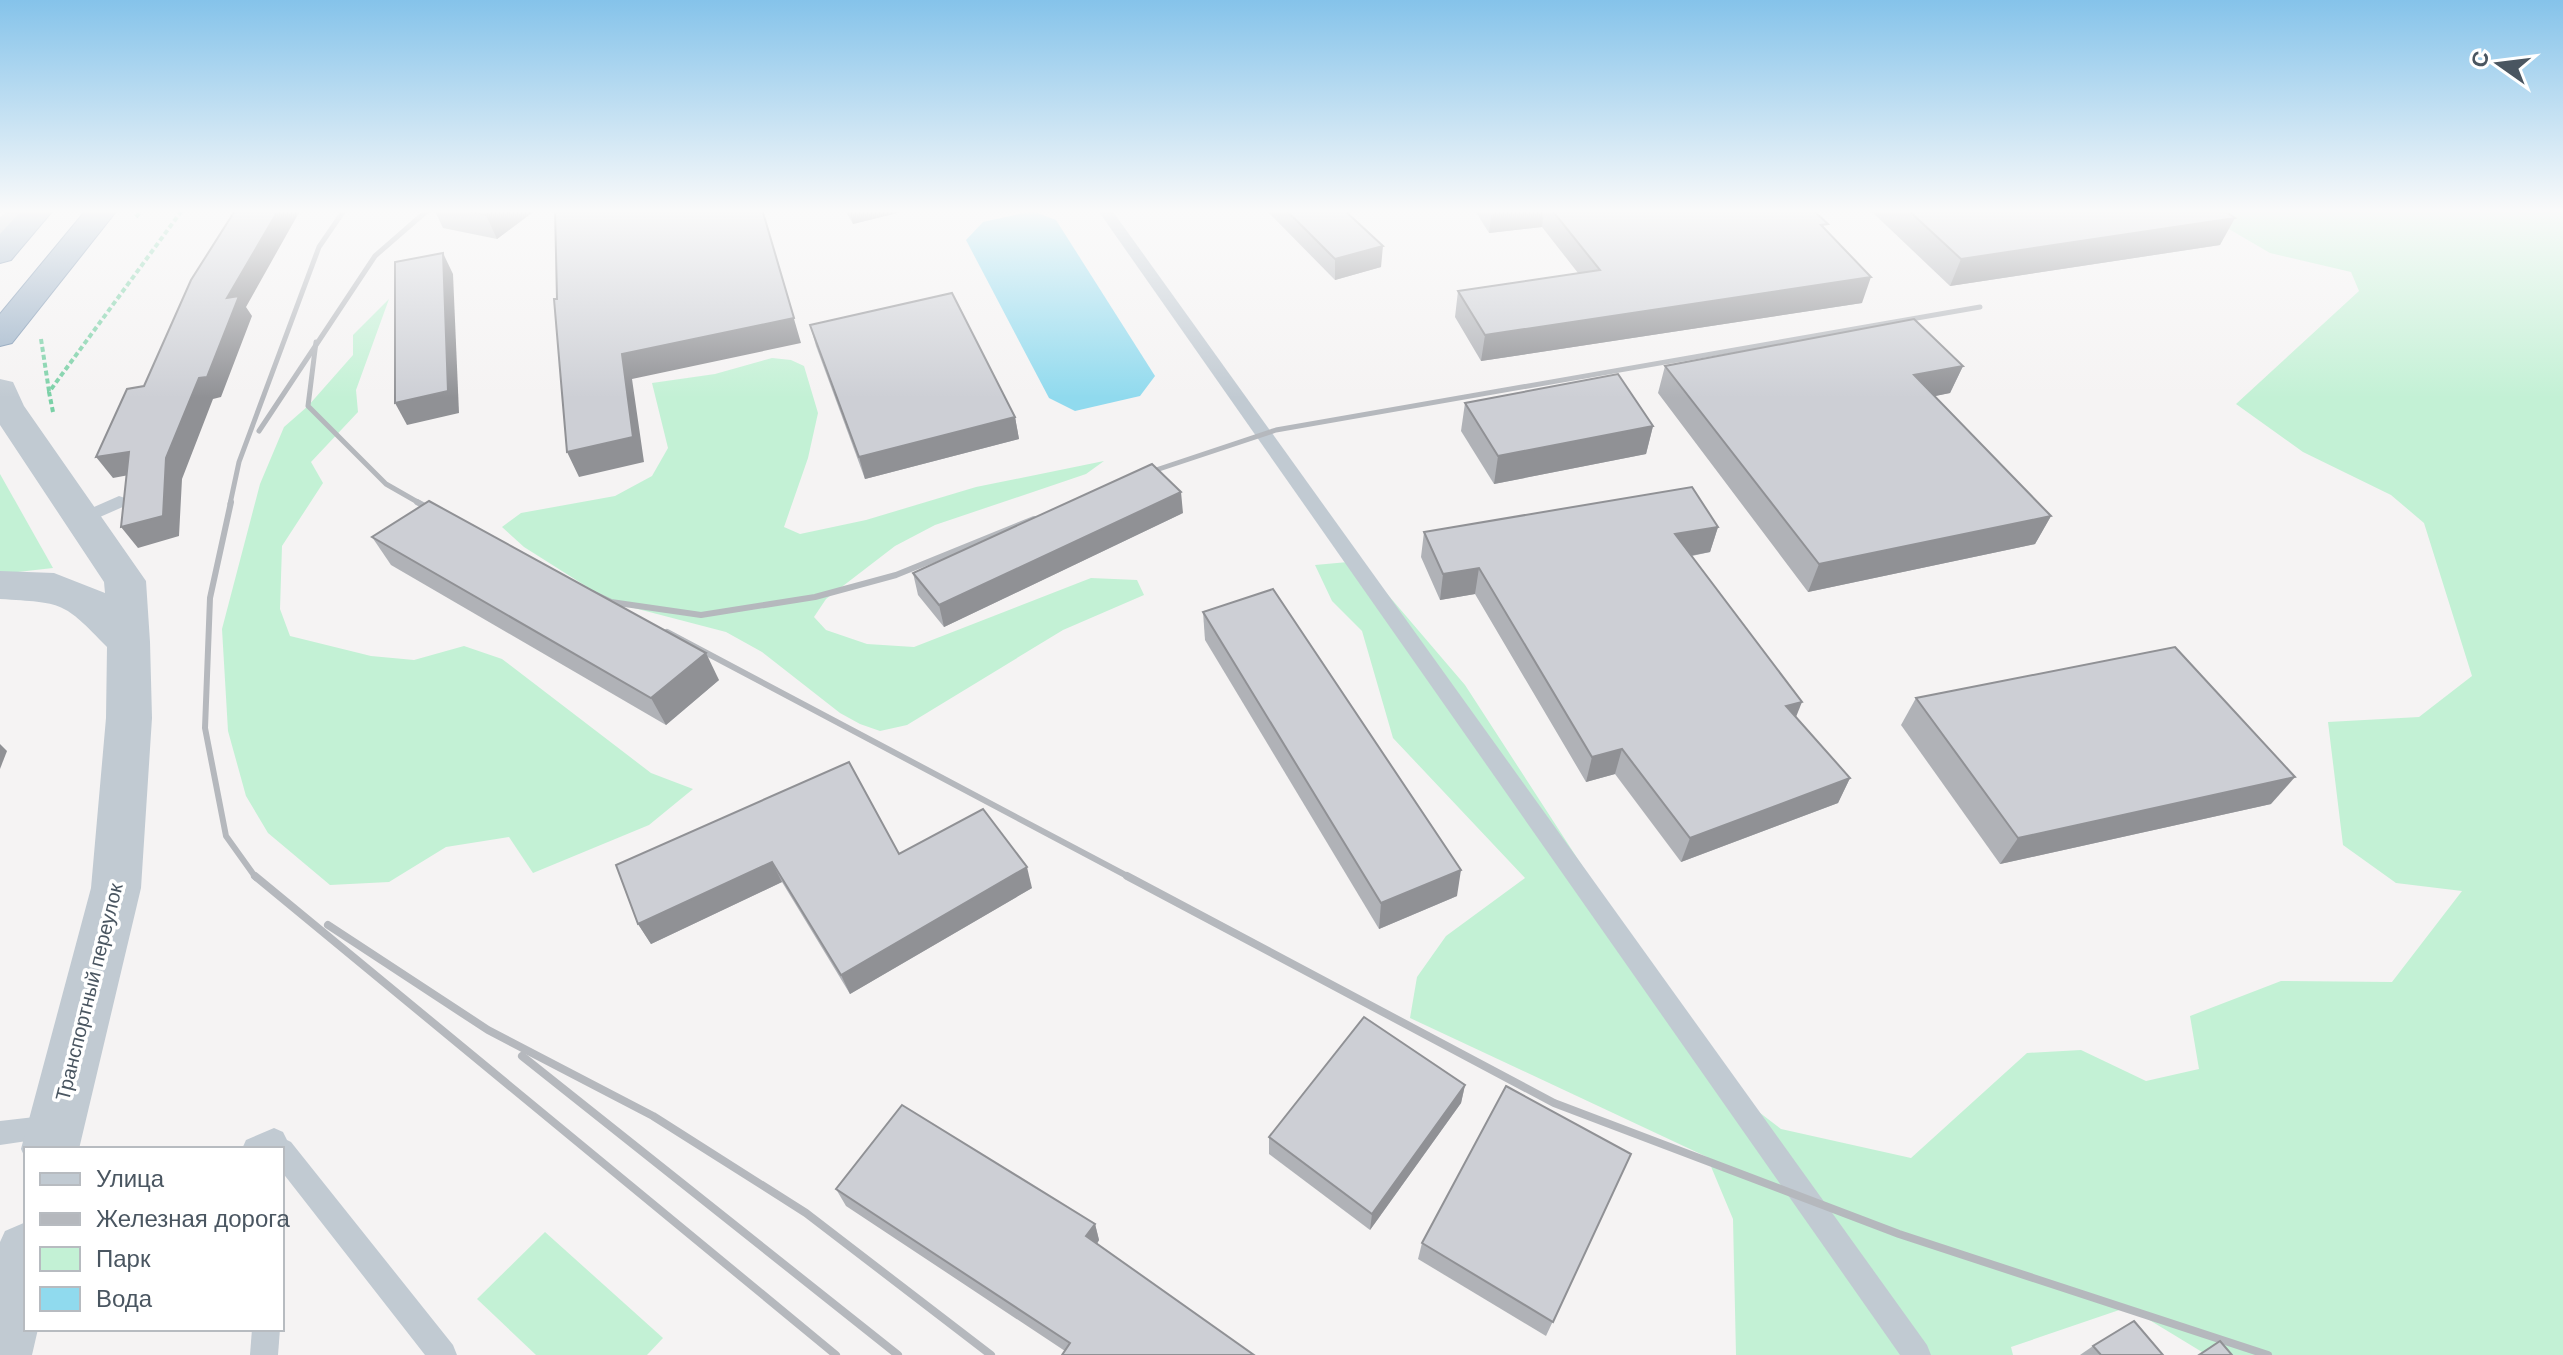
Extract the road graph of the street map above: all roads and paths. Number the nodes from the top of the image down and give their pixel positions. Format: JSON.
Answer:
{"nodes":[{"id":1,"x":52,"y":272,"type":"edge"},
{"id":2,"x":137,"y":272,"type":"edge"},
{"id":3,"x":1149,"y":272,"type":"edge"},
{"id":4,"x":49,"y":329,"type":"dead end"},
{"id":5,"x":0,"y":336,"type":"edge"},
{"id":6,"x":0,"y":390,"type":"edge"},
{"id":7,"x":49,"y":392,"type":"junction"},
{"id":8,"x":53,"y":417,"type":"dead end"},
{"id":9,"x":119,"y":502,"type":"dead end"},
{"id":10,"x":84,"y":518,"type":"junction"},
{"id":11,"x":0,"y":585,"type":"edge"},
{"id":12,"x":135,"y":652,"type":"junction"},
{"id":13,"x":0,"y":1133,"type":"edge"},
{"id":14,"x":53,"y":1138,"type":"edge"},
{"id":15,"x":284,"y":1161,"type":"edge"},
{"id":16,"x":24,"y":1260,"type":"edge"},
{"id":17,"x":266,"y":1331,"type":"edge"},
{"id":18,"x":0,"y":1355,"type":"edge"},
{"id":19,"x":264,"y":1355,"type":"edge"},
{"id":20,"x":443,"y":1355,"type":"edge"},
{"id":21,"x":1917,"y":1355,"type":"edge"}],
"edges":[{"from":1,"to":5,"type":"highway"},
{"from":2,"to":7,"type":"path"},
{"from":3,"to":21,"type":"lane"},
{"from":4,"to":7,"type":"path"},
{"from":6,"to":10,"type":"street","name":"Транспортный переулок"},
{"from":7,"to":8,"type":"path"},
{"from":9,"to":10,"type":"lane"},
{"from":10,"to":12,"type":"street","name":"Транспортный переулок"},
{"from":11,"to":12,"type":"street"},
{"from":12,"to":14,"type":"street","name":"Транспортный переулок"},
{"from":13,"to":14,"type":"lane"},
{"from":15,"to":20,"type":"lane"},
{"from":16,"to":18,"type":"street"},
{"from":17,"to":19,"type":"lane"}]}
